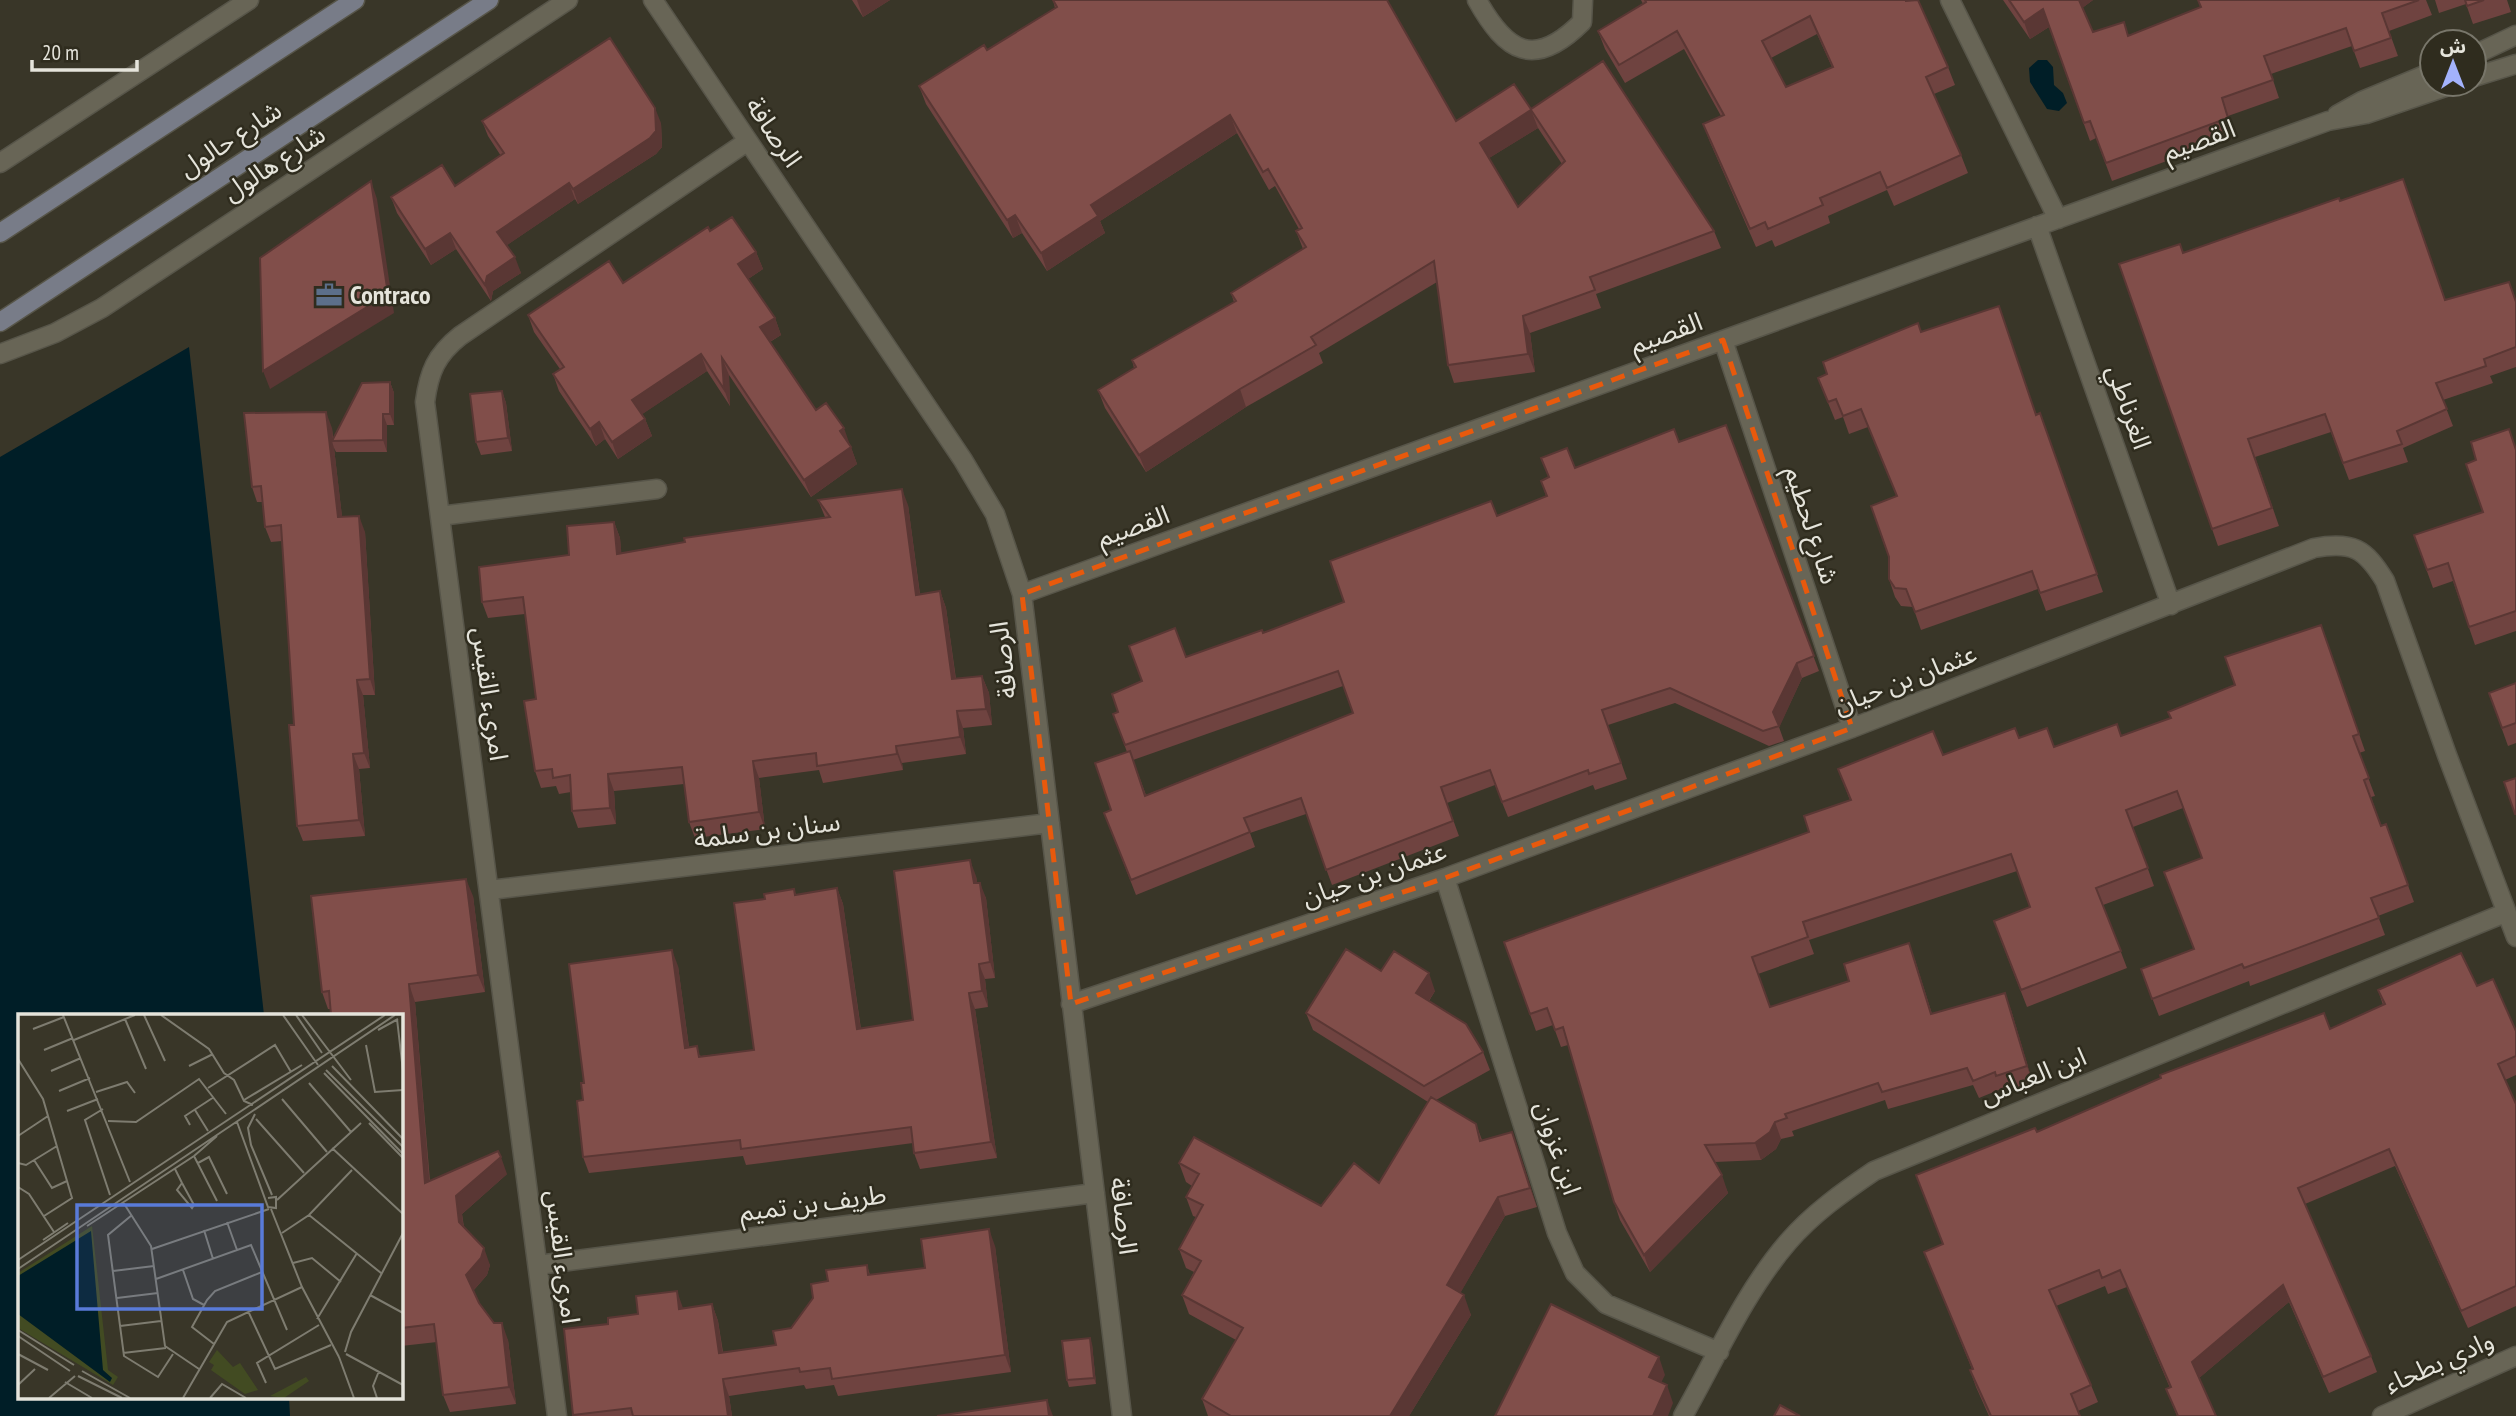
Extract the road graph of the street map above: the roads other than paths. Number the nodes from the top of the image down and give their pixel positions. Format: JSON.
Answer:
{"nodes":[{"id":1,"x":249,"y":0,"type":"edge"},
{"id":2,"x":355,"y":0,"type":"edge"},
{"id":3,"x":489,"y":0,"type":"edge"},
{"id":4,"x":568,"y":0,"type":"edge"},
{"id":5,"x":653,"y":0,"type":"edge"},
{"id":6,"x":1477,"y":0,"type":"edge"},
{"id":7,"x":1583,"y":0,"type":"edge"},
{"id":8,"x":1950,"y":0,"type":"edge"},
{"id":9,"x":2516,"y":35,"type":"edge"},
{"id":10,"x":2488,"y":48,"type":"edge"},
{"id":11,"x":2516,"y":64,"type":"edge"},
{"id":12,"x":2488,"y":73,"type":"edge"},
{"id":13,"x":2418,"y":78,"type":"edge"},
{"id":14,"x":2418,"y":96,"type":"edge"},
{"id":15,"x":2328,"y":121,"type":"junction"},
{"id":16,"x":748,"y":141,"type":"junction"},
{"id":17,"x":0,"y":163,"type":"edge"},
{"id":18,"x":2057,"y":219,"type":"junction"},
{"id":19,"x":2037,"y":226,"type":"junction"},
{"id":20,"x":0,"y":233,"type":"edge"},
{"id":21,"x":0,"y":322,"type":"edge"},
{"id":22,"x":1723,"y":340,"type":"junction"},
{"id":23,"x":0,"y":354,"type":"edge"},
{"id":24,"x":657,"y":489,"type":"dead end"},
{"id":25,"x":439,"y":516,"type":"junction"},
{"id":26,"x":1022,"y":594,"type":"junction"},
{"id":27,"x":2171,"y":606,"type":"junction"},
{"id":28,"x":1852,"y":728,"type":"junction"},
{"id":29,"x":1049,"y":822,"type":"junction"},
{"id":30,"x":1445,"y":877,"type":"junction"},
{"id":31,"x":490,"y":890,"type":"junction"},
{"id":32,"x":2505,"y":913,"type":"junction"},
{"id":33,"x":2516,"y":937,"type":"edge"},
{"id":34,"x":1071,"y":1004,"type":"junction"},
{"id":35,"x":1095,"y":1193,"type":"junction"},
{"id":36,"x":538,"y":1265,"type":"junction"},
{"id":37,"x":1719,"y":1352,"type":"junction"},
{"id":38,"x":2516,"y":1356,"type":"edge"},
{"id":39,"x":557,"y":1416,"type":"edge"},
{"id":40,"x":1122,"y":1416,"type":"edge"},
{"id":41,"x":1683,"y":1416,"type":"edge"},
{"id":42,"x":2382,"y":1416,"type":"edge"}],
"edges":[{"from":1,"to":17,"type":"street"},
{"from":2,"to":20,"type":"main road","name":"شارع حالول"},
{"from":3,"to":21,"type":"main road","name":"شارع حالول"},
{"from":4,"to":23,"type":"street","name":"شارع هالول"},
{"from":5,"to":16,"type":"street","name":"الرصافة"},
{"from":6,"to":7,"type":"street"},
{"from":8,"to":18,"type":"street"},
{"from":9,"to":10,"type":"street"},
{"from":11,"to":12,"type":"street"},
{"from":13,"to":15,"type":"street","name":"القصيم"},
{"from":14,"to":15,"type":"street","name":"القصيم"},
{"from":15,"to":18,"type":"street","name":"القصيم"},
{"from":16,"to":25,"type":"street","name":"امرىء القيس"},
{"from":16,"to":26,"type":"street","name":"الرصافة"},
{"from":18,"to":19,"type":"street","name":"القصيم"},
{"from":19,"to":22,"type":"street","name":"القصيم"},
{"from":19,"to":27,"type":"street","name":"الغرناطي"},
{"from":22,"to":26,"type":"street","name":"القصيم"},
{"from":22,"to":28,"type":"street","name":"شارع لحطيم"},
{"from":24,"to":25,"type":"street"},
{"from":25,"to":31,"type":"street","name":"امرىء القيس"},
{"from":26,"to":29,"type":"street","name":"الرصافة"},
{"from":27,"to":28,"type":"street","name":"عثمان بن حيان"},
{"from":27,"to":32,"type":"street","name":"عثمان بن حيان"},
{"from":28,"to":30,"type":"street","name":"عثمان بن حيان"},
{"from":29,"to":31,"type":"street","name":"سنان بن سلمة"},
{"from":29,"to":34,"type":"street","name":"الرصافة"},
{"from":30,"to":34,"type":"street","name":"عثمان بن حيان"},
{"from":30,"to":37,"type":"street","name":"ابن غزوان"},
{"from":31,"to":36,"type":"street","name":"امرىء القيس"},
{"from":32,"to":33,"type":"street","name":"عثمان بن حيان"},
{"from":32,"to":37,"type":"street","name":"ابن العباس"},
{"from":34,"to":35,"type":"street","name":"الرصافة"},
{"from":35,"to":36,"type":"street","name":"طريف بن تميم"},
{"from":35,"to":40,"type":"street","name":"الرصافة"},
{"from":36,"to":39,"type":"street","name":"امرىء القيس"},
{"from":37,"to":41,"type":"street","name":"ابن العباس"},
{"from":38,"to":42,"type":"street","name":"وادي بطحاء"}]}
